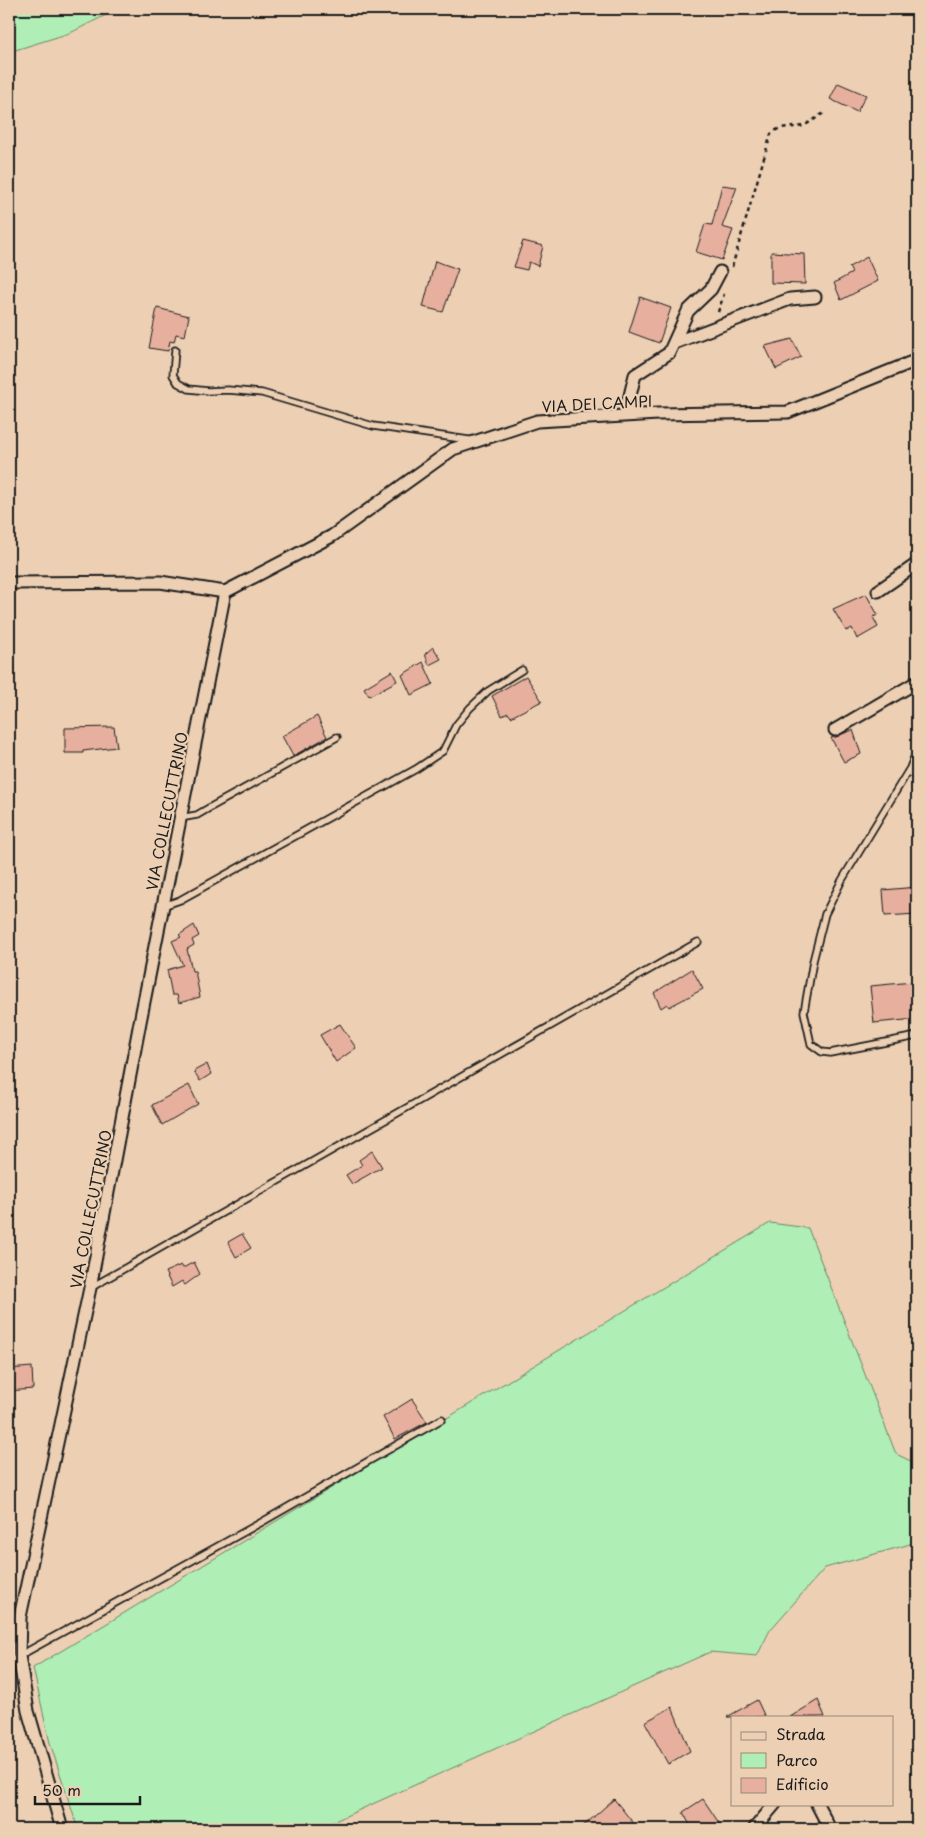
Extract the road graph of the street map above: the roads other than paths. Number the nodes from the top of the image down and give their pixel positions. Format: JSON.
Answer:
{"nodes":[{"id":1,"x":725,"y":272,"type":"road end"},
{"id":2,"x":815,"y":297,"type":"dead end"},
{"id":3,"x":674,"y":343,"type":"junction"},
{"id":4,"x":175,"y":350,"type":"dead end"},
{"id":5,"x":917,"y":360,"type":"edge"},
{"id":6,"x":625,"y":416,"type":"junction"},
{"id":7,"x":476,"y":441,"type":"junction"},
{"id":8,"x":917,"y":564,"type":"edge"},
{"id":9,"x":9,"y":583,"type":"edge"},
{"id":10,"x":878,"y":591,"type":"dead end"},
{"id":11,"x":225,"y":592,"type":"junction"},
{"id":12,"x":522,"y":670,"type":"dead end"},
{"id":13,"x":917,"y":682,"type":"edge"},
{"id":14,"x":835,"y":730,"type":"dead end"},
{"id":15,"x":337,"y":737,"type":"dead end"},
{"id":16,"x":917,"y":750,"type":"edge"},
{"id":17,"x":917,"y":767,"type":"edge"},
{"id":18,"x":910,"y":768,"type":"junction"},
{"id":19,"x":180,"y":818,"type":"junction"},
{"id":20,"x":163,"y":906,"type":"junction"},
{"id":21,"x":698,"y":942,"type":"dead end"},
{"id":22,"x":917,"y":1036,"type":"edge"},
{"id":23,"x":90,"y":1288,"type":"junction"},
{"id":24,"x":442,"y":1419,"type":"dead end"},
{"id":25,"x":19,"y":1656,"type":"junction"},
{"id":26,"x":9,"y":1663,"type":"edge"},
{"id":27,"x":773,"y":1806,"type":"edge"},
{"id":28,"x":817,"y":1806,"type":"edge"},
{"id":29,"x":62,"y":1829,"type":"edge"},
{"id":30,"x":754,"y":1829,"type":"edge"},
{"id":31,"x":830,"y":1829,"type":"edge"}],
"edges":[{"from":1,"to":3,"type":"street"},
{"from":2,"to":3,"type":"street"},
{"from":3,"to":6,"type":"street"},
{"from":4,"to":7,"type":"lane"},
{"from":5,"to":6,"type":"street","name":"VIA DEI CAMPI"},
{"from":6,"to":7,"type":"street","name":"VIA DEI CAMPI"},
{"from":7,"to":11,"type":"street","name":"VIA DEI CAMPI"},
{"from":8,"to":10,"type":"street"},
{"from":9,"to":11,"type":"street"},
{"from":11,"to":19,"type":"street","name":"VIA COLLECUTTRINO"},
{"from":12,"to":20,"type":"lane"},
{"from":13,"to":14,"type":"street"},
{"from":15,"to":19,"type":"lane"},
{"from":16,"to":18,"type":"lane"},
{"from":17,"to":18,"type":"lane"},
{"from":18,"to":22,"type":"lane"},
{"from":19,"to":20,"type":"street","name":"VIA COLLECUTTRINO"},
{"from":20,"to":23,"type":"street","name":"VIA COLLECUTTRINO"},
{"from":21,"to":23,"type":"lane"},
{"from":23,"to":25,"type":"street","name":"VIA COLLECUTTRINO"},
{"from":24,"to":25,"type":"lane"},
{"from":25,"to":26,"type":"lane"},
{"from":25,"to":29,"type":"street","name":"VIA COLLECUTTRINO"},
{"from":27,"to":30,"type":"street"},
{"from":28,"to":31,"type":"street"}]}
